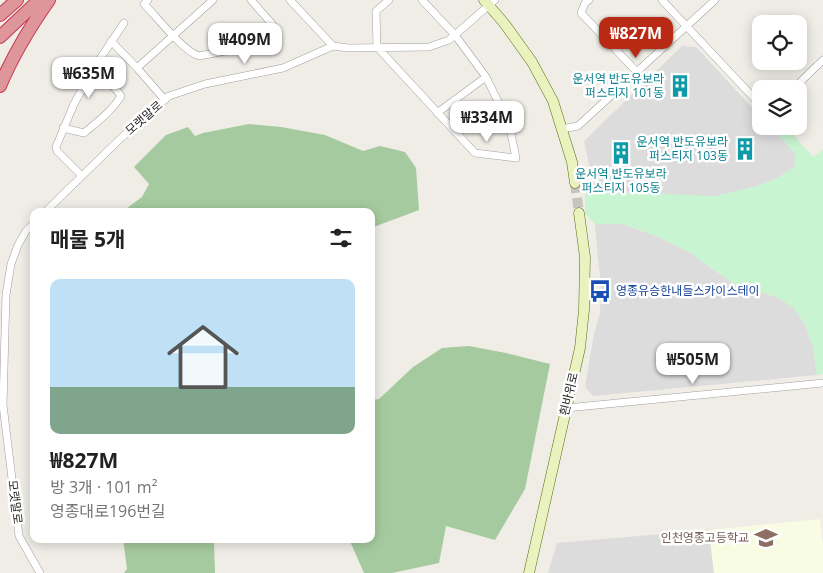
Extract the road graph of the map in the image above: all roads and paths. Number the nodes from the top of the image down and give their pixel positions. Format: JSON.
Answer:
{"nodes":[{"id":1,"x":17,"y":0,"type":"edge"},
{"id":2,"x":39,"y":0,"type":"edge"},
{"id":3,"x":49,"y":0,"type":"edge"},
{"id":4,"x":148,"y":0,"type":"edge"},
{"id":5,"x":213,"y":0,"type":"edge"},
{"id":6,"x":251,"y":0,"type":"edge"},
{"id":7,"x":290,"y":0,"type":"edge"},
{"id":8,"x":389,"y":0,"type":"edge"},
{"id":9,"x":422,"y":0,"type":"edge"},
{"id":10,"x":589,"y":0,"type":"edge"},
{"id":11,"x":662,"y":0,"type":"edge"},
{"id":12,"x":715,"y":0,"type":"edge"},
{"id":13,"x":490,"y":2,"type":"edge"},
{"id":14,"x":0,"y":16,"type":"edge"},
{"id":15,"x":124,"y":23,"type":"dead end"},
{"id":16,"x":686,"y":26,"type":"junction"},
{"id":17,"x":173,"y":35,"type":"junction"},
{"id":18,"x":455,"y":35,"type":"junction"},
{"id":19,"x":0,"y":37,"type":"edge"},
{"id":20,"x":111,"y":41,"type":"junction"},
{"id":21,"x":333,"y":46,"type":"junction"},
{"id":22,"x":377,"y":47,"type":"junction"},
{"id":23,"x":823,"y":60,"type":"edge"},
{"id":24,"x":95,"y":66,"type":"junction"},
{"id":25,"x":137,"y":68,"type":"junction"},
{"id":26,"x":637,"y":72,"type":"junction"},
{"id":27,"x":486,"y":77,"type":"junction"},
{"id":28,"x":802,"y":80,"type":"edge"},
{"id":29,"x":0,"y":86,"type":"edge"},
{"id":30,"x":752,"y":96,"type":"edge"},
{"id":31,"x":165,"y":100,"type":"junction"},
{"id":32,"x":437,"y":113,"type":"junction"},
{"id":33,"x":63,"y":128,"type":"junction"},
{"id":34,"x":562,"y":129,"type":"junction"},
{"id":35,"x":82,"y":176,"type":"junction"},
{"id":36,"x":574,"y":182,"type":"tunnel mouth"},
{"id":37,"x":49,"y":208,"type":"edge"},
{"id":38,"x":579,"y":213,"type":"tunnel mouth"},
{"id":39,"x":30,"y":227,"type":"edge"},
{"id":40,"x":823,"y":383,"type":"edge"},
{"id":41,"x":566,"y":408,"type":"junction"},
{"id":42,"x":40,"y":573,"type":"edge"},
{"id":43,"x":529,"y":573,"type":"edge"}],
"edges":[{"from":1,"to":14,"type":"highway"},
{"from":2,"to":19,"type":"highway"},
{"from":3,"to":29,"type":"highway"},
{"from":4,"to":17,"type":"street"},
{"from":5,"to":17,"type":"street"},
{"from":6,"to":17,"type":"street"},
{"from":7,"to":21,"type":"street"},
{"from":8,"to":22,"type":"street"},
{"from":9,"to":18,"type":"street"},
{"from":10,"to":26,"type":"street"},
{"from":11,"to":16,"type":"street"},
{"from":12,"to":16,"type":"street"},
{"from":13,"to":18,"type":"street","name":"모랫말로"},
{"from":13,"to":34,"type":"street"},
{"from":15,"to":20,"type":"street"},
{"from":16,"to":26,"type":"street"},
{"from":16,"to":30,"type":"street"},
{"from":17,"to":25,"type":"street"},
{"from":18,"to":22,"type":"street","name":"모랫말로"},
{"from":18,"to":27,"type":"street"},
{"from":20,"to":24,"type":"street"},
{"from":20,"to":25,"type":"street"},
{"from":21,"to":22,"type":"street","name":"모랫말로"},
{"from":21,"to":31,"type":"street","name":"모랫말로"},
{"from":22,"to":32,"type":"street"},
{"from":23,"to":28,"type":"street"},
{"from":24,"to":33,"type":"street"},
{"from":24,"to":33,"type":"street"},
{"from":25,"to":31,"type":"street"},
{"from":26,"to":34,"type":"street"},
{"from":27,"to":32,"type":"street"},
{"from":27,"to":32,"type":"street"},
{"from":31,"to":35,"type":"street","name":"모랫말로"},
{"from":33,"to":35,"type":"street"},
{"from":34,"to":36,"type":"street"},
{"from":35,"to":37,"type":"street","name":"모랫말로"},
{"from":38,"to":41,"type":"street","name":"흰바위로"},
{"from":39,"to":42,"type":"street","name":"모랫말로"},
{"from":40,"to":41,"type":"street"},
{"from":41,"to":43,"type":"street","name":"흰바위로"}]}
